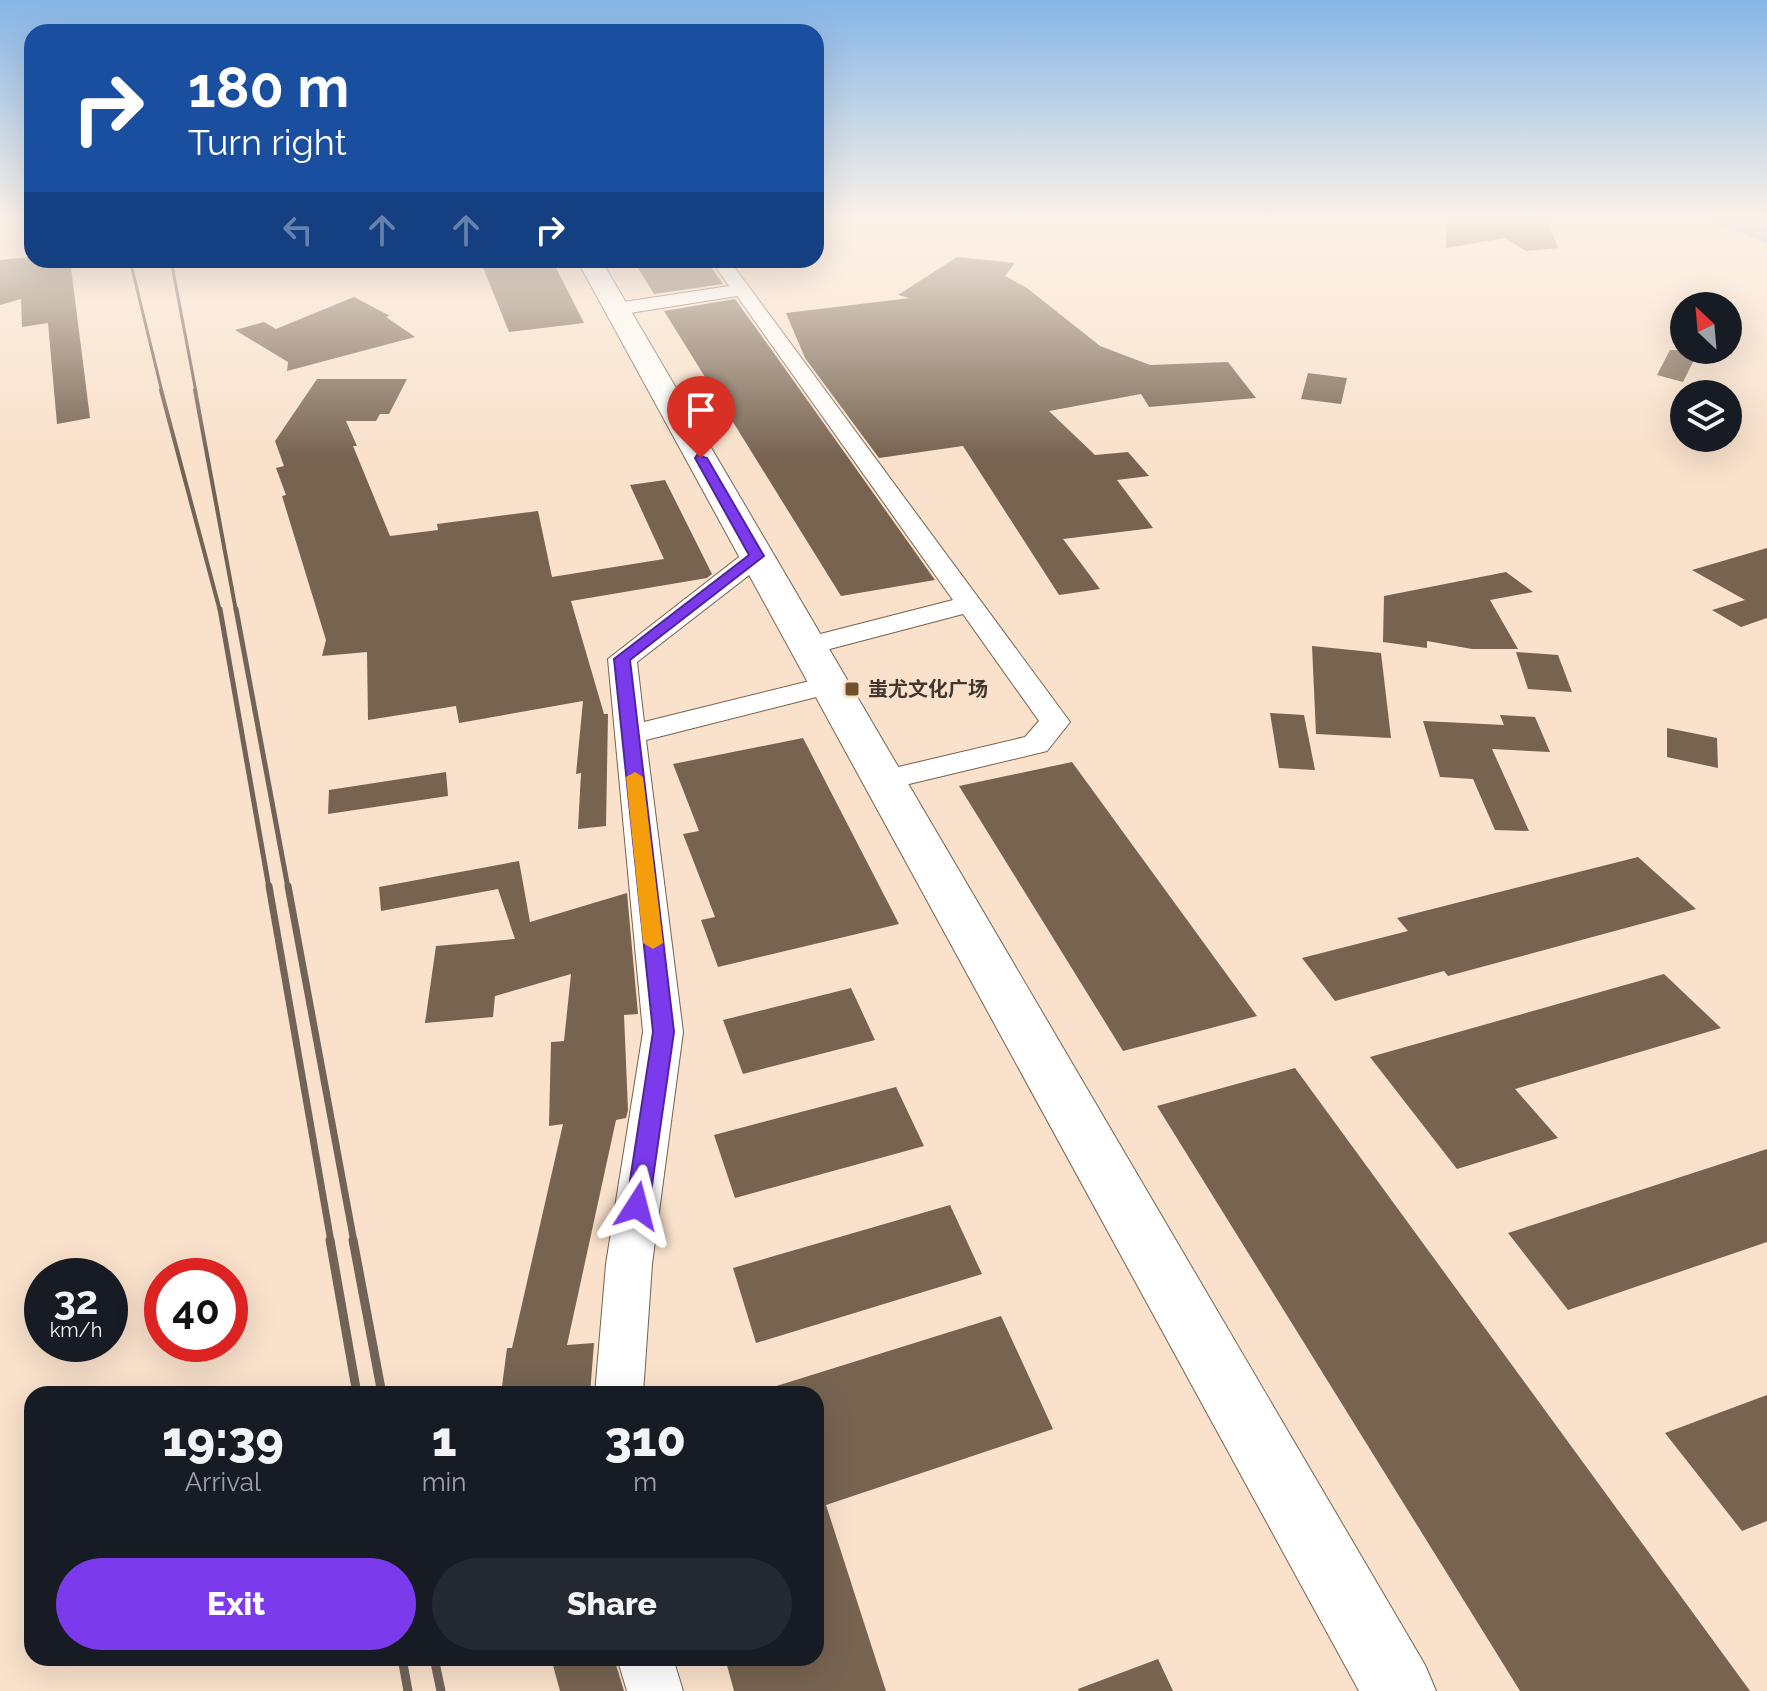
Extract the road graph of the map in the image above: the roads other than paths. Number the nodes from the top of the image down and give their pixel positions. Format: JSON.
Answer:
{"nodes":[{"id":1,"x":611,"y":299,"type":"edge"},
{"id":2,"x":683,"y":299,"type":"edge"},
{"id":3,"x":748,"y":299,"type":"edge"},
{"id":4,"x":617,"y":309,"type":"junction"},
{"id":5,"x":757,"y":556,"type":"junction"},
{"id":6,"x":969,"y":604,"type":"junction"},
{"id":7,"x":818,"y":666,"type":"junction"},
{"id":8,"x":630,"y":735,"type":"junction"},
{"id":9,"x":884,"y":780,"type":"junction"},
{"id":10,"x":620,"y":1386,"type":"edge"},
{"id":11,"x":647,"y":1666,"type":"edge"},
{"id":12,"x":655,"y":1691,"type":"edge"},
{"id":13,"x":1399,"y":1691,"type":"edge"}],
"edges":[{"from":1,"to":4,"type":"main road"},
{"from":2,"to":4,"type":"street"},
{"from":3,"to":6,"type":"street"},
{"from":4,"to":5,"type":"main road"},
{"from":5,"to":7,"type":"main road"},
{"from":5,"to":8,"type":"street"},
{"from":6,"to":7,"type":"street"},
{"from":6,"to":9,"type":"street"},
{"from":7,"to":8,"type":"street"},
{"from":7,"to":9,"type":"main road"},
{"from":8,"to":10,"type":"street"},
{"from":9,"to":13,"type":"main road"},
{"from":11,"to":12,"type":"street"}]}
